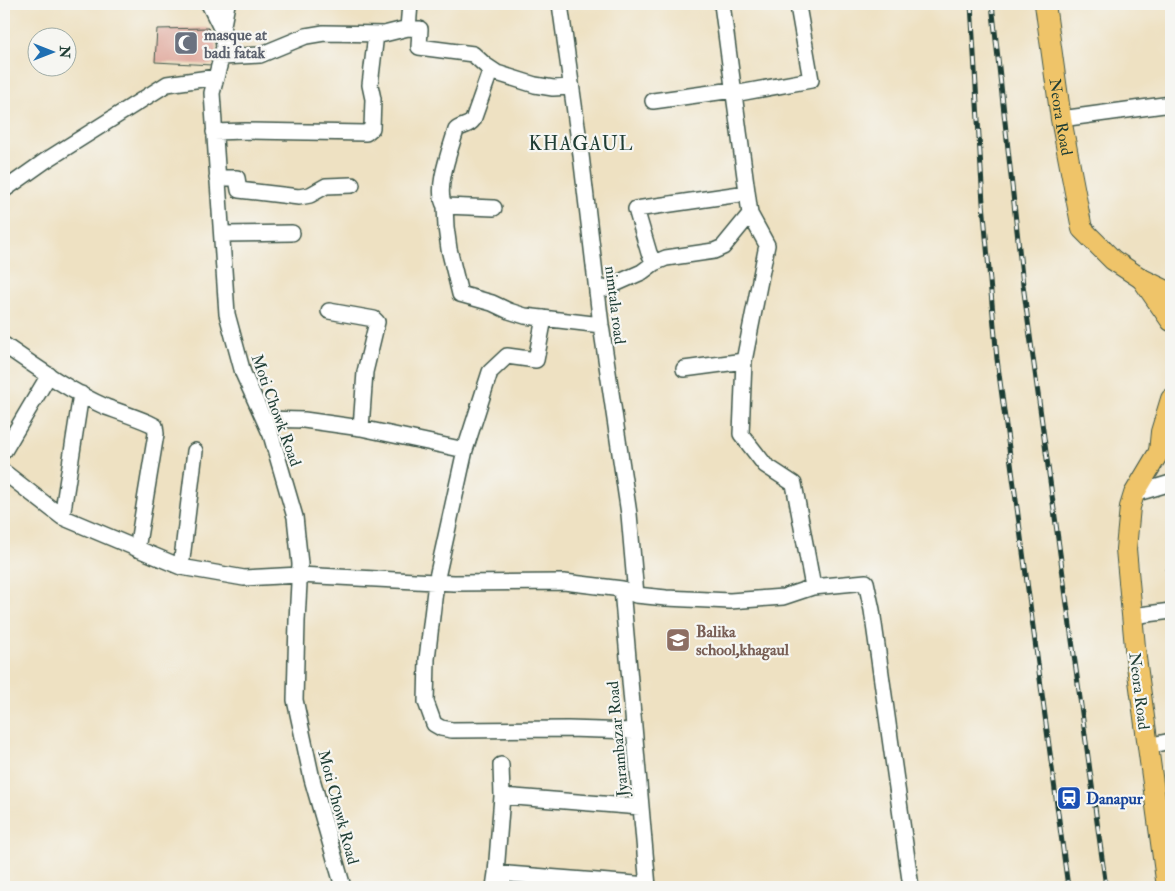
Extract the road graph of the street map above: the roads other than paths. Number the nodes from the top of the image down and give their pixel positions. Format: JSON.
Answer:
{"nodes":[{"id":1,"x":209,"y":4,"type":"edge"},
{"id":2,"x":227,"y":4,"type":"edge"},
{"id":3,"x":410,"y":4,"type":"edge"},
{"id":4,"x":560,"y":4,"type":"edge"},
{"id":5,"x":722,"y":4,"type":"edge"},
{"id":6,"x":1044,"y":4,"type":"edge"},
{"id":7,"x":798,"y":6,"type":"dead end"},
{"id":8,"x":408,"y":28,"type":"junction"},
{"id":9,"x":222,"y":30,"type":"junction"},
{"id":10,"x":376,"y":34,"type":"junction"},
{"id":11,"x":222,"y":57,"type":"junction"},
{"id":12,"x":491,"y":69,"type":"junction"},
{"id":13,"x":216,"y":77,"type":"junction"},
{"id":14,"x":571,"y":87,"type":"junction"},
{"id":15,"x":733,"y":92,"type":"junction"},
{"id":16,"x":653,"y":101,"type":"dead end"},
{"id":17,"x":1171,"y":104,"type":"edge"},
{"id":18,"x":1061,"y":119,"type":"junction"},
{"id":19,"x":214,"y":132,"type":"junction"},
{"id":20,"x":217,"y":178,"type":"junction"},
{"id":21,"x":352,"y":185,"type":"dead end"},
{"id":22,"x":4,"y":190,"type":"edge"},
{"id":23,"x":747,"y":193,"type":"junction"},
{"id":24,"x":445,"y":206,"type":"junction"},
{"id":25,"x":494,"y":208,"type":"dead end"},
{"id":26,"x":750,"y":214,"type":"junction"},
{"id":27,"x":292,"y":233,"type":"dead end"},
{"id":28,"x":222,"y":234,"type":"junction"},
{"id":29,"x":654,"y":263,"type":"junction"},
{"id":30,"x":1142,"y":279,"type":"junction"},
{"id":31,"x":597,"y":292,"type":"junction"},
{"id":32,"x":1171,"y":293,"type":"edge"},
{"id":33,"x":329,"y":311,"type":"dead end"},
{"id":34,"x":544,"y":318,"type":"junction"},
{"id":35,"x":1171,"y":321,"type":"edge"},
{"id":36,"x":601,"y":325,"type":"junction"},
{"id":37,"x":4,"y":345,"type":"edge"},
{"id":38,"x":744,"y":361,"type":"junction"},
{"id":39,"x":684,"y":369,"type":"dead end"},
{"id":40,"x":49,"y":375,"type":"junction"},
{"id":41,"x":81,"y":394,"type":"junction"},
{"id":42,"x":1171,"y":399,"type":"edge"},
{"id":43,"x":264,"y":419,"type":"junction"},
{"id":44,"x":361,"y":428,"type":"junction"},
{"id":45,"x":1165,"y":447,"type":"edge"},
{"id":46,"x":465,"y":450,"type":"junction"},
{"id":47,"x":4,"y":451,"type":"edge"},
{"id":48,"x":195,"y":451,"type":"dead end"},
{"id":49,"x":4,"y":472,"type":"edge"},
{"id":50,"x":1171,"y":483,"type":"edge"},
{"id":51,"x":1134,"y":494,"type":"junction"},
{"id":52,"x":62,"y":517,"type":"junction"},
{"id":53,"x":137,"y":549,"type":"junction"},
{"id":54,"x":181,"y":568,"type":"junction"},
{"id":55,"x":299,"y":575,"type":"junction"},
{"id":56,"x":436,"y":582,"type":"junction"},
{"id":57,"x":813,"y":587,"type":"junction"},
{"id":58,"x":622,"y":589,"type":"junction"},
{"id":59,"x":636,"y":595,"type":"junction"},
{"id":60,"x":1171,"y":611,"type":"edge"},
{"id":61,"x":1132,"y":616,"type":"junction"},
{"id":62,"x":634,"y":731,"type":"junction"},
{"id":63,"x":1171,"y":741,"type":"edge"},
{"id":64,"x":1148,"y":746,"type":"junction"},
{"id":65,"x":501,"y":766,"type":"dead end"},
{"id":66,"x":502,"y":796,"type":"junction"},
{"id":67,"x":640,"y":807,"type":"junction"},
{"id":68,"x":495,"y":880,"type":"edge"},
{"id":69,"x":648,"y":886,"type":"edge"},
{"id":70,"x":343,"y":887,"type":"edge"},
{"id":71,"x":911,"y":887,"type":"edge"},
{"id":72,"x":1166,"y":887,"type":"edge"}],
"edges":[{"from":1,"to":9,"type":"street","name":"Moti Chowk Road"},
{"from":2,"to":9,"type":"street"},
{"from":3,"to":8,"type":"street"},
{"from":4,"to":14,"type":"street","name":"nimtala road"},
{"from":5,"to":15,"type":"street"},
{"from":6,"to":18,"type":"main road","name":"Neora Road"},
{"from":7,"to":15,"type":"street"},
{"from":8,"to":10,"type":"street"},
{"from":8,"to":12,"type":"street"},
{"from":9,"to":11,"type":"street","name":"Moti Chowk Road"},
{"from":10,"to":11,"type":"street"},
{"from":10,"to":19,"type":"street"},
{"from":11,"to":13,"type":"street","name":"Moti Chowk Road"},
{"from":12,"to":14,"type":"street"},
{"from":12,"to":24,"type":"street"},
{"from":13,"to":19,"type":"street","name":"Moti Chowk Road"},
{"from":13,"to":22,"type":"street"},
{"from":14,"to":31,"type":"street","name":"nimtala road"},
{"from":15,"to":16,"type":"street"},
{"from":15,"to":23,"type":"street"},
{"from":17,"to":18,"type":"street"},
{"from":18,"to":30,"type":"main road","name":"Neora Road"},
{"from":19,"to":20,"type":"street","name":"Moti Chowk Road"},
{"from":20,"to":21,"type":"street"},
{"from":20,"to":28,"type":"street","name":"Moti Chowk Road"},
{"from":23,"to":26,"type":"street"},
{"from":23,"to":29,"type":"street"},
{"from":24,"to":25,"type":"street"},
{"from":24,"to":34,"type":"street"},
{"from":26,"to":29,"type":"street"},
{"from":26,"to":38,"type":"street"},
{"from":27,"to":28,"type":"street"},
{"from":28,"to":43,"type":"street","name":"Moti Chowk Road"},
{"from":29,"to":31,"type":"street"},
{"from":30,"to":32,"type":"main road"},
{"from":30,"to":35,"type":"main road"},
{"from":31,"to":36,"type":"street","name":"nimtala road"},
{"from":33,"to":44,"type":"street"},
{"from":34,"to":36,"type":"street"},
{"from":34,"to":46,"type":"street"},
{"from":36,"to":59,"type":"street","name":"nimtala road"},
{"from":37,"to":40,"type":"street"},
{"from":38,"to":39,"type":"street"},
{"from":38,"to":57,"type":"street"},
{"from":40,"to":41,"type":"street"},
{"from":40,"to":47,"type":"street"},
{"from":41,"to":52,"type":"street"},
{"from":41,"to":53,"type":"street"},
{"from":42,"to":45,"type":"main road"},
{"from":43,"to":44,"type":"street"},
{"from":43,"to":55,"type":"street","name":"Moti Chowk Road"},
{"from":44,"to":46,"type":"street"},
{"from":45,"to":51,"type":"main road","name":"Neora Road"},
{"from":46,"to":56,"type":"street"},
{"from":48,"to":54,"type":"street"},
{"from":49,"to":52,"type":"street"},
{"from":50,"to":51,"type":"street"},
{"from":51,"to":61,"type":"main road","name":"Neora Road"},
{"from":52,"to":53,"type":"street"},
{"from":53,"to":54,"type":"street"},
{"from":54,"to":55,"type":"street"},
{"from":55,"to":56,"type":"street"},
{"from":55,"to":70,"type":"street","name":"Moti Chowk Road"},
{"from":56,"to":58,"type":"street"},
{"from":56,"to":62,"type":"street"},
{"from":57,"to":59,"type":"street"},
{"from":57,"to":71,"type":"street"},
{"from":58,"to":59,"type":"street"},
{"from":58,"to":62,"type":"street","name":"Jyarambazar Road"},
{"from":60,"to":61,"type":"street"},
{"from":61,"to":64,"type":"main road","name":"Neora Road"},
{"from":62,"to":67,"type":"street","name":"Jyarambazar Road"},
{"from":63,"to":64,"type":"street"},
{"from":64,"to":72,"type":"main road","name":"Neora Road"},
{"from":65,"to":66,"type":"street"},
{"from":66,"to":67,"type":"street"},
{"from":66,"to":68,"type":"street"},
{"from":67,"to":69,"type":"street","name":"Jyarambazar Road"},
{"from":68,"to":69,"type":"street"}]}
